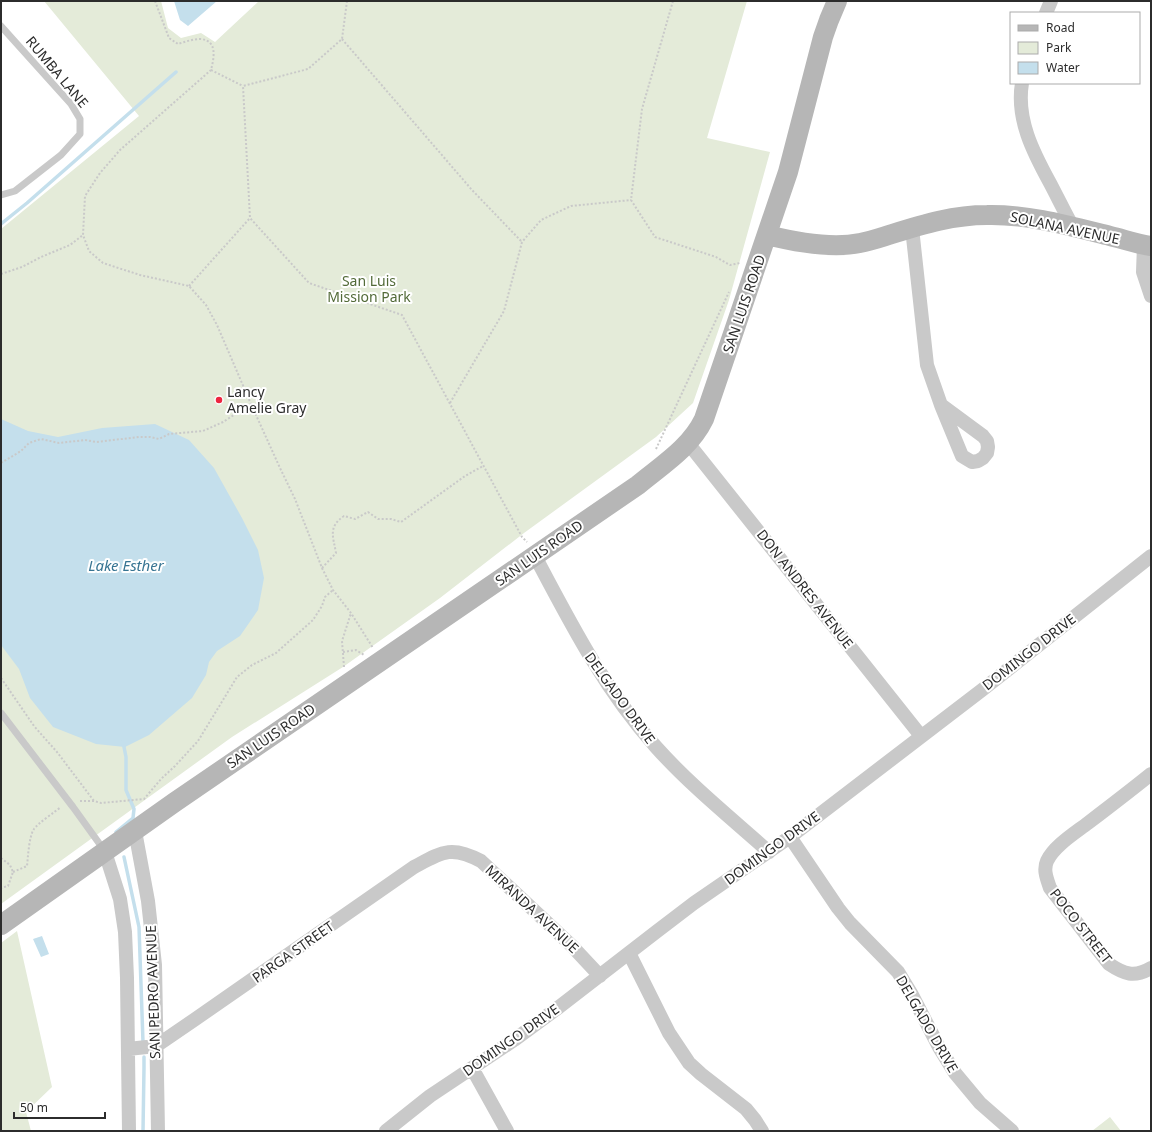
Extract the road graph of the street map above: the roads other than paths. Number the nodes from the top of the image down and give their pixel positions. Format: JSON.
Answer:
{"nodes":[{"id":1,"x":837,"y":1,"type":"edge"},
{"id":2,"x":1051,"y":1,"type":"edge"},
{"id":3,"x":1046,"y":12,"type":"edge"},
{"id":4,"x":1,"y":26,"type":"edge"},
{"id":5,"x":1022,"y":84,"type":"edge"},
{"id":6,"x":1,"y":195,"type":"edge"},
{"id":7,"x":1073,"y":227,"type":"junction"},
{"id":8,"x":912,"y":228,"type":"junction"},
{"id":9,"x":767,"y":235,"type":"junction"},
{"id":10,"x":1148,"y":245,"type":"edge"},
{"id":11,"x":1151,"y":296,"type":"edge"},
{"id":12,"x":941,"y":405,"type":"dead end"},
{"id":13,"x":688,"y":443,"type":"junction"},
{"id":14,"x":532,"y":550,"type":"junction"},
{"id":15,"x":1151,"y":556,"type":"edge"},
{"id":16,"x":1,"y":713,"type":"edge"},
{"id":17,"x":921,"y":736,"type":"junction"},
{"id":18,"x":1151,"y":774,"type":"edge"},
{"id":19,"x":135,"y":831,"type":"junction"},
{"id":20,"x":790,"y":837,"type":"junction"},
{"id":21,"x":106,"y":852,"type":"junction"},
{"id":22,"x":458,"y":852,"type":"joint"},
{"id":23,"x":769,"y":852,"type":"junction"},
{"id":24,"x":1,"y":925,"type":"edge"},
{"id":25,"x":629,"y":953,"type":"junction"},
{"id":26,"x":1151,"y":968,"type":"edge"},
{"id":27,"x":600,"y":976,"type":"junction"},
{"id":28,"x":156,"y":1046,"type":"junction"},
{"id":29,"x":128,"y":1049,"type":"junction"},
{"id":30,"x":472,"y":1068,"type":"junction"},
{"id":31,"x":129,"y":1131,"type":"edge"},
{"id":32,"x":158,"y":1131,"type":"edge"},
{"id":33,"x":386,"y":1131,"type":"edge"},
{"id":34,"x":507,"y":1131,"type":"edge"},
{"id":35,"x":762,"y":1131,"type":"edge"},
{"id":36,"x":1012,"y":1131,"type":"edge"}],
"edges":[{"from":1,"to":9,"type":"street","name":"SAN LUIS ROAD"},
{"from":2,"to":3,"type":"street"},
{"from":4,"to":6,"type":"lane","name":"RUMBA LANE"},
{"from":5,"to":7,"type":"street"},
{"from":7,"to":8,"type":"street","name":"SOLANA AVENUE"},
{"from":7,"to":10,"type":"street","name":"SOLANA AVENUE"},
{"from":8,"to":9,"type":"street","name":"SOLANA AVENUE"},
{"from":8,"to":12,"type":"street"},
{"from":9,"to":13,"type":"street","name":"SAN LUIS ROAD"},
{"from":10,"to":11,"type":"street"},
{"from":13,"to":14,"type":"street","name":"SAN LUIS ROAD"},
{"from":13,"to":17,"type":"street","name":"DON ANDRES AVENUE"},
{"from":14,"to":19,"type":"street","name":"SAN LUIS ROAD"},
{"from":14,"to":23,"type":"street","name":"DELGADO DRIVE"},
{"from":15,"to":17,"type":"street","name":"DOMINGO DRIVE"},
{"from":16,"to":21,"type":"lane"},
{"from":17,"to":20,"type":"street","name":"DOMINGO DRIVE"},
{"from":18,"to":26,"type":"street","name":"POCO STREET"},
{"from":19,"to":21,"type":"street","name":"SAN LUIS ROAD"},
{"from":19,"to":28,"type":"street","name":"SAN PEDRO AVENUE"},
{"from":20,"to":23,"type":"street","name":"DOMINGO DRIVE"},
{"from":20,"to":36,"type":"street","name":"DELGADO DRIVE"},
{"from":21,"to":24,"type":"street","name":"SAN LUIS ROAD"},
{"from":21,"to":29,"type":"street","name":"SAN PEDRO AVENUE"},
{"from":22,"to":27,"type":"street","name":"MIRANDA AVENUE"},
{"from":22,"to":28,"type":"street","name":"PARGA STREET"},
{"from":23,"to":25,"type":"street","name":"DOMINGO DRIVE"},
{"from":25,"to":27,"type":"street","name":"DOMINGO DRIVE"},
{"from":25,"to":35,"type":"street"},
{"from":27,"to":30,"type":"street","name":"DOMINGO DRIVE"},
{"from":28,"to":29,"type":"street","name":"PARGA STREET"},
{"from":28,"to":32,"type":"street","name":"SAN PEDRO AVENUE"},
{"from":29,"to":31,"type":"street","name":"SAN PEDRO AVENUE"},
{"from":30,"to":33,"type":"street","name":"DOMINGO DRIVE"},
{"from":30,"to":34,"type":"street"}]}
